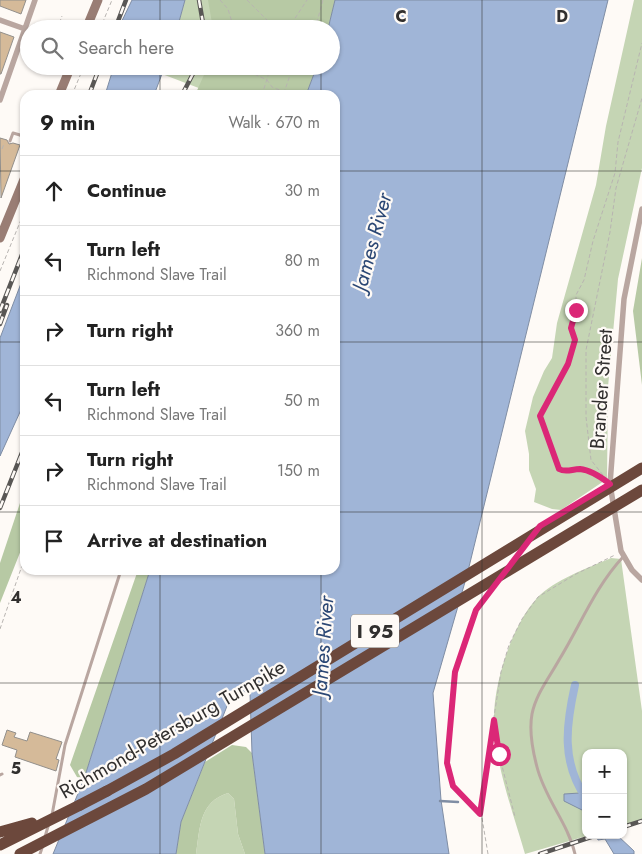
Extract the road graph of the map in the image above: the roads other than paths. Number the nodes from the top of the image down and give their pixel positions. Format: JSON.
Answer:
{"nodes":[{"id":1,"x":35,"y":0,"type":"edge"},
{"id":2,"x":98,"y":0,"type":"edge"},
{"id":3,"x":0,"y":20,"type":"edge"},
{"id":4,"x":28,"y":20,"type":"edge"},
{"id":5,"x":90,"y":20,"type":"edge"},
{"id":6,"x":20,"y":27,"type":"edge"},
{"id":7,"x":20,"y":43,"type":"edge"},
{"id":8,"x":67,"y":75,"type":"edge"},
{"id":9,"x":61,"y":90,"type":"edge"},
{"id":10,"x":0,"y":100,"type":"edge"},
{"id":11,"x":20,"y":135,"type":"edge"},
{"id":12,"x":10,"y":142,"type":"dead end"},
{"id":13,"x":20,"y":189,"type":"edge"},
{"id":14,"x":642,"y":209,"type":"edge"},
{"id":15,"x":0,"y":238,"type":"edge"},
{"id":16,"x":642,"y":468,"type":"edge"},
{"id":17,"x":642,"y":490,"type":"edge"},
{"id":18,"x":622,"y":554,"type":"junction"},
{"id":19,"x":119,"y":575,"type":"edge"},
{"id":20,"x":642,"y":580,"type":"edge"},
{"id":21,"x":80,"y":805,"type":"junction"},
{"id":22,"x":0,"y":832,"type":"edge"},
{"id":23,"x":0,"y":845,"type":"edge"},
{"id":24,"x":20,"y":854,"type":"edge"},
{"id":25,"x":40,"y":854,"type":"edge"},
{"id":26,"x":575,"y":854,"type":"edge"}],
"edges":[{"from":1,"to":4,"type":"street"},
{"from":2,"to":5,"type":"main road"},
{"from":3,"to":6,"type":"street"},
{"from":7,"to":10,"type":"street"},
{"from":8,"to":9,"type":"main road"},
{"from":11,"to":12,"type":"lane"},
{"from":13,"to":15,"type":"main road"},
{"from":14,"to":18,"type":"street","name":"Brander Street"},
{"from":16,"to":21,"type":"highway","name":"Richmond-Petersburg Turnpike","number":"I 95","bridge":true},
{"from":17,"to":24,"type":"highway","name":"Richmond-Petersburg Turnpike","number":"I 95","bridge":true},
{"from":18,"to":20,"type":"street","name":"Brander Street"},
{"from":18,"to":26,"type":"lane"},
{"from":19,"to":25,"type":"lane"},
{"from":21,"to":22,"type":"highway","bridge":true},
{"from":21,"to":23,"type":"highway","name":"Richmond-Petersburg Turnpike","number":"I 95","bridge":true}]}
